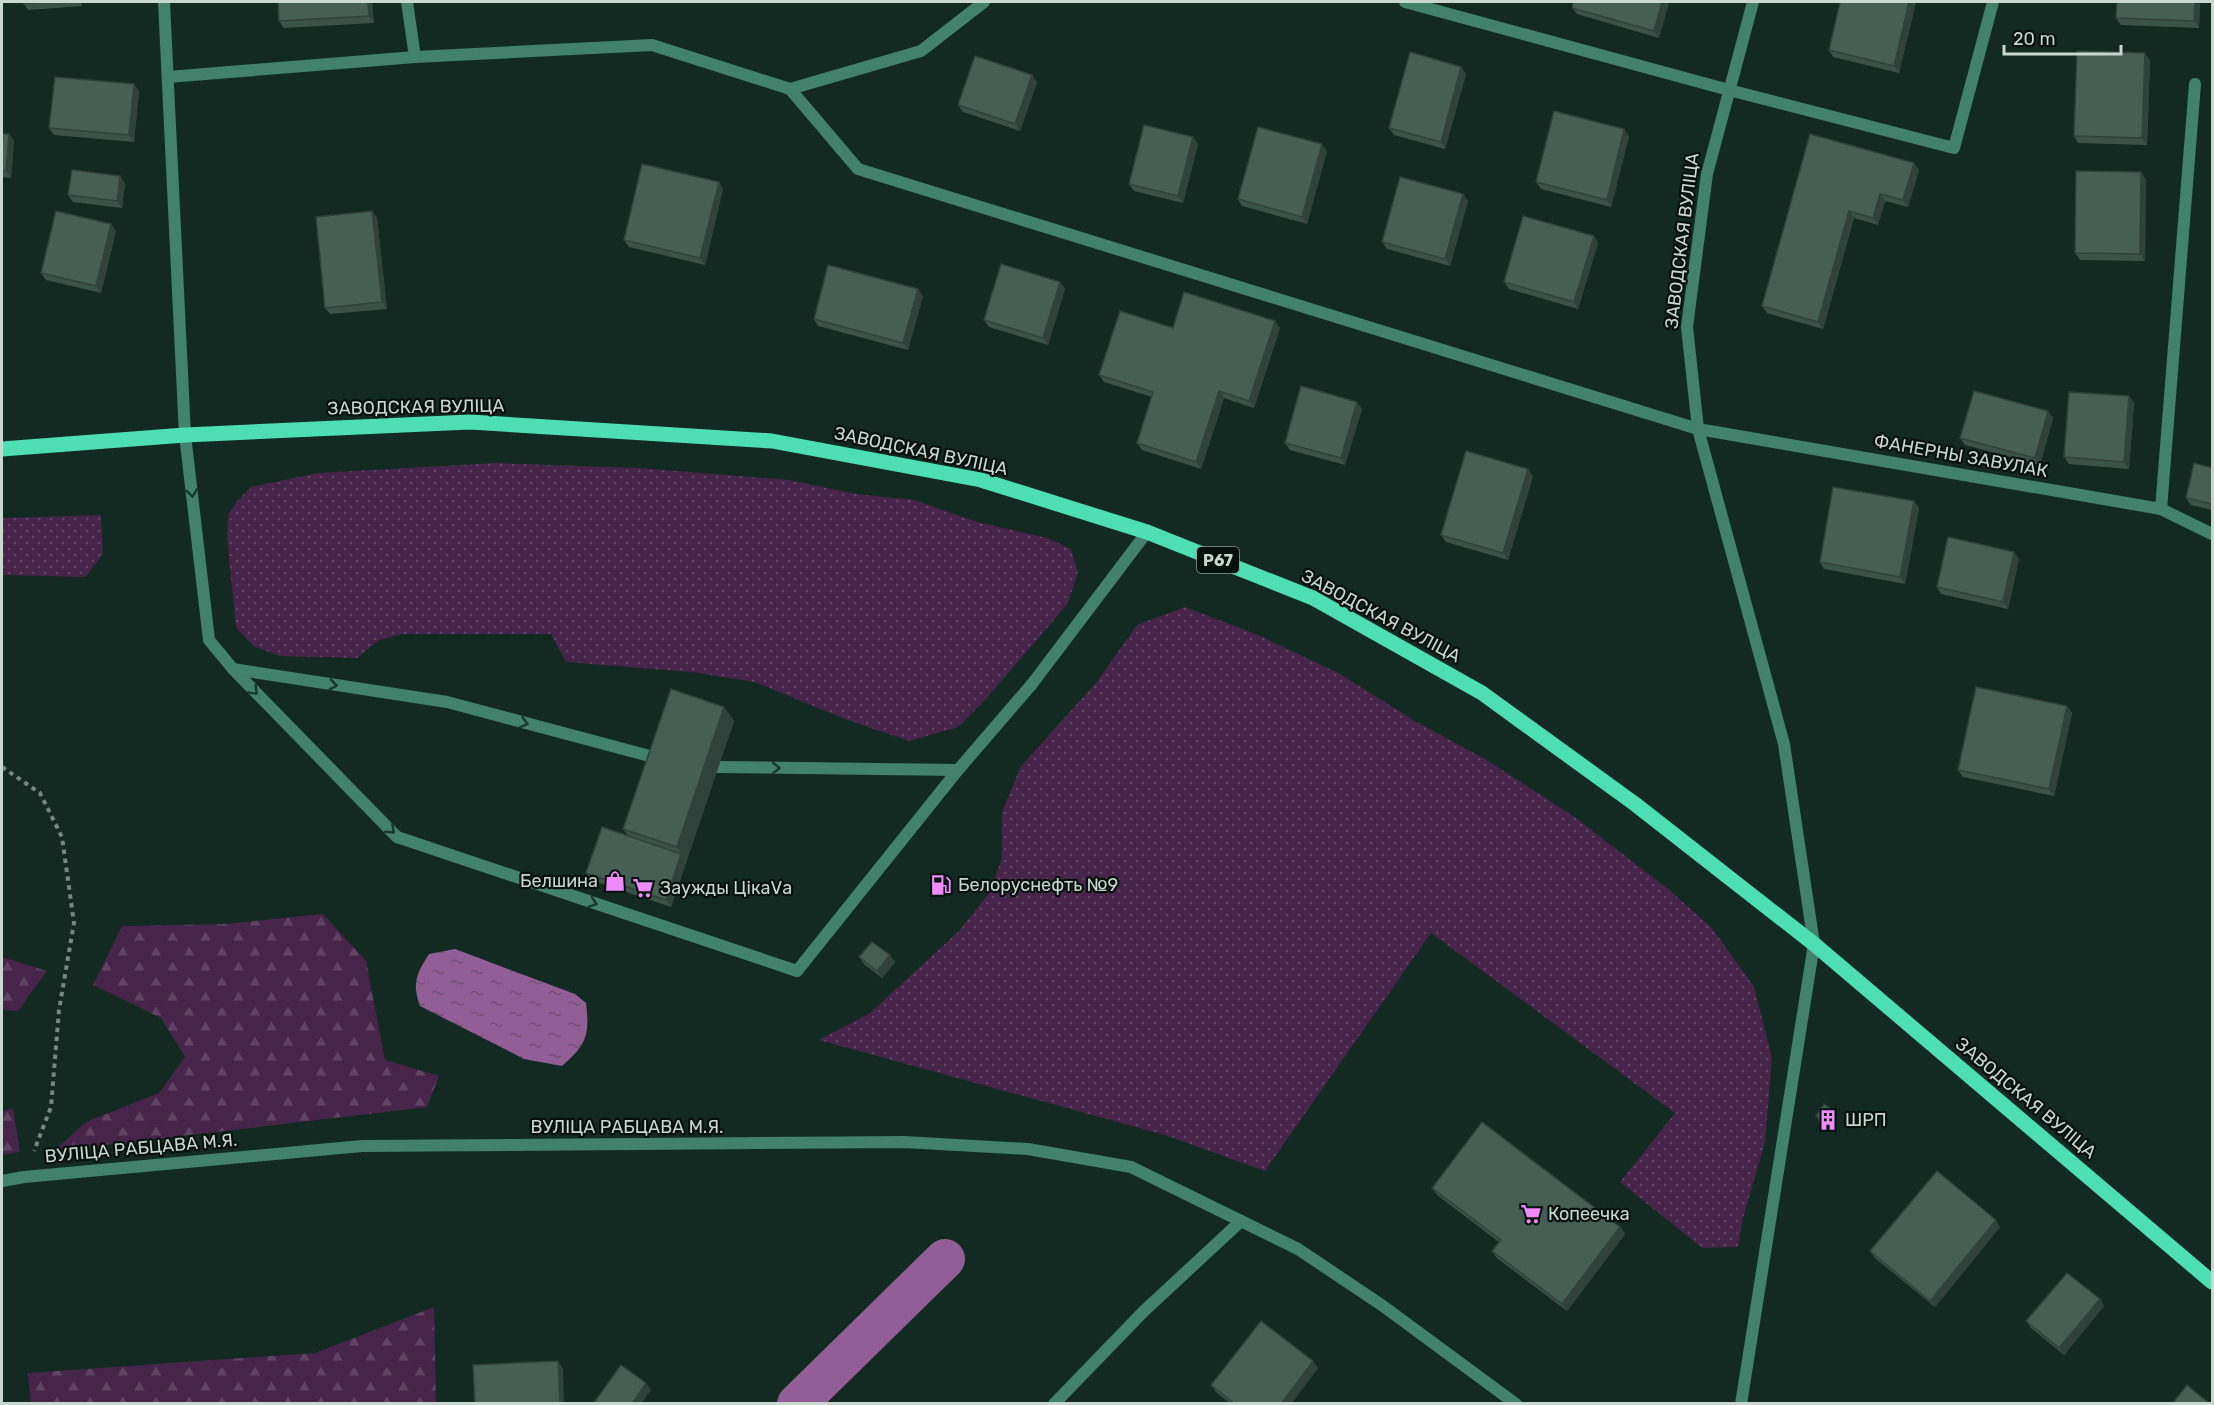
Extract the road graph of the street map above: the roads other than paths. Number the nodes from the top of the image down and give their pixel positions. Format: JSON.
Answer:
{"nodes":[{"id":1,"x":164,"y":2,"type":"edge"},
{"id":2,"x":406,"y":2,"type":"edge"},
{"id":3,"x":984,"y":2,"type":"edge"},
{"id":4,"x":1405,"y":2,"type":"edge"},
{"id":5,"x":1753,"y":2,"type":"edge"},
{"id":6,"x":1993,"y":2,"type":"edge"},
{"id":7,"x":415,"y":57,"type":"junction"},
{"id":8,"x":168,"y":77,"type":"junction"},
{"id":9,"x":2195,"y":84,"type":"dead end"},
{"id":10,"x":790,"y":89,"type":"junction"},
{"id":11,"x":1729,"y":90,"type":"junction"},
{"id":12,"x":1698,"y":429,"type":"junction"},
{"id":13,"x":185,"y":435,"type":"junction"},
{"id":14,"x":2,"y":449,"type":"edge"},
{"id":15,"x":2161,"y":509,"type":"junction"},
{"id":16,"x":1147,"y":532,"type":"junction"},
{"id":17,"x":2212,"y":534,"type":"edge"},
{"id":18,"x":233,"y":669,"type":"junction"},
{"id":19,"x":661,"y":759,"type":"edge"},
{"id":20,"x":718,"y":767,"type":"dead end"},
{"id":21,"x":958,"y":770,"type":"junction"},
{"id":22,"x":1814,"y":944,"type":"junction"},
{"id":23,"x":2,"y":1181,"type":"edge"},
{"id":24,"x":1241,"y":1221,"type":"junction"},
{"id":25,"x":2212,"y":1282,"type":"edge"},
{"id":26,"x":1054,"y":1404,"type":"edge"},
{"id":27,"x":1516,"y":1404,"type":"edge"},
{"id":28,"x":1741,"y":1404,"type":"edge"}],
"edges":[{"from":1,"to":8,"type":"street"},
{"from":2,"to":7,"type":"street"},
{"from":3,"to":10,"type":"street"},
{"from":4,"to":11,"type":"street"},
{"from":5,"to":11,"type":"street","name":"ЗАВОДСКАЯ ВУЛІЦА"},
{"from":6,"to":11,"type":"street"},
{"from":7,"to":8,"type":"street"},
{"from":7,"to":10,"type":"street"},
{"from":8,"to":13,"type":"street"},
{"from":9,"to":15,"type":"street"},
{"from":10,"to":12,"type":"street","name":"ФАНЕРНЫ ЗАВУЛАК"},
{"from":11,"to":12,"type":"street","name":"ЗАВОДСКАЯ ВУЛІЦА"},
{"from":12,"to":15,"type":"street","name":"ФАНЕРНЫ ЗАВУЛАК"},
{"from":12,"to":22,"type":"street","name":"ЗАВОДСКАЯ ВУЛІЦА"},
{"from":13,"to":14,"type":"main road","name":"ЗАВОДСКАЯ ВУЛІЦА","number":"Р67"},
{"from":13,"to":16,"type":"main road","name":"ЗАВОДСКАЯ ВУЛІЦА","number":"Р67"},
{"from":13,"to":18,"type":"street","one_way":true},
{"from":15,"to":17,"type":"street","name":"ФАНЕРНЫ ЗАВУЛАК"},
{"from":16,"to":21,"type":"street"},
{"from":16,"to":22,"type":"main road","name":"ЗАВОДСКАЯ ВУЛІЦА","number":"Р67"},
{"from":18,"to":19,"type":"street","one_way":true},
{"from":18,"to":21,"type":"street","one_way":true},
{"from":20,"to":21,"type":"street","one_way":true},
{"from":22,"to":25,"type":"main road","name":"ЗАВОДСКАЯ ВУЛІЦА","number":"Р67"},
{"from":22,"to":28,"type":"street"},
{"from":23,"to":24,"type":"street","name":"ВУЛІЦА РАБЦАВА М.Я."},
{"from":24,"to":26,"type":"street"},
{"from":24,"to":27,"type":"street","name":"ВУЛІЦА РАБЦАВА М.Я."}]}
